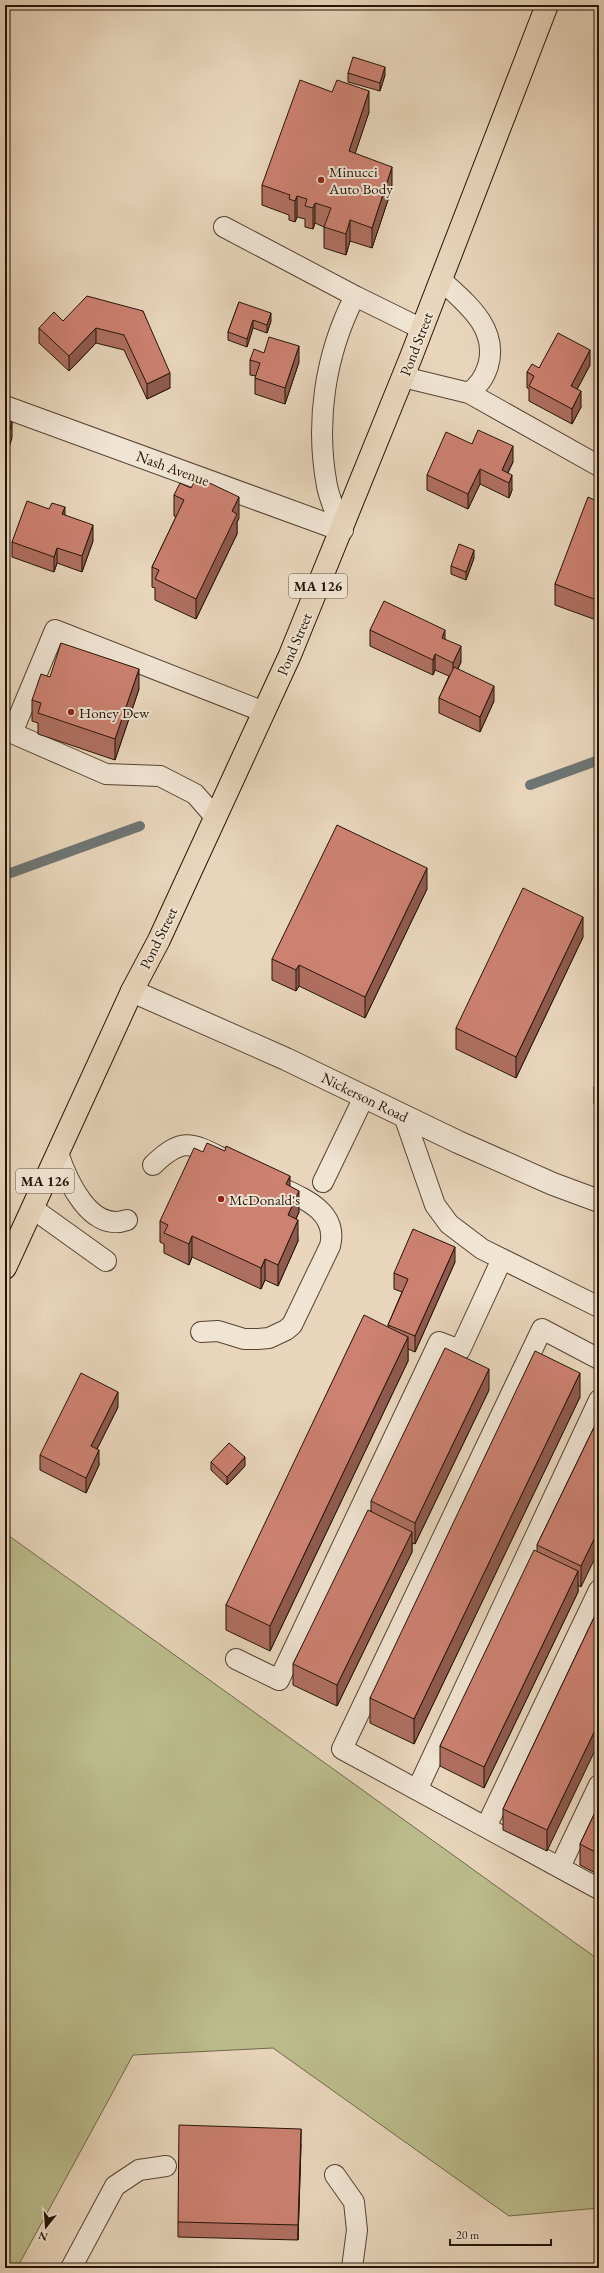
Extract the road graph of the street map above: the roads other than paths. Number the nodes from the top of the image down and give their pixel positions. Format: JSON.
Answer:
{"nodes":[{"id":1,"x":546,"y":5,"type":"edge"},
{"id":2,"x":224,"y":226,"type":"dead end"},
{"id":3,"x":441,"y":280,"type":"junction"},
{"id":4,"x":355,"y":296,"type":"junction"},
{"id":5,"x":422,"y":329,"type":"junction"},
{"id":6,"x":404,"y":377,"type":"junction"},
{"id":7,"x":468,"y":392,"type":"junction"},
{"id":8,"x":5,"y":407,"type":"edge"},
{"id":9,"x":599,"y":466,"type":"edge"},
{"id":10,"x":342,"y":530,"type":"junction"},
{"id":11,"x":264,"y":712,"type":"junction"},
{"id":12,"x":216,"y":818,"type":"junction"},
{"id":13,"x":132,"y":991,"type":"junction"},
{"id":14,"x":364,"y":1097,"type":"junction"},
{"id":15,"x":404,"y":1116,"type":"junction"},
{"id":16,"x":58,"y":1153,"type":"junction"},
{"id":17,"x":153,"y":1165,"type":"dead end"},
{"id":18,"x":323,"y":1182,"type":"dead end"},
{"id":19,"x":599,"y":1201,"type":"edge"},
{"id":20,"x":32,"y":1208,"type":"junction"},
{"id":21,"x":127,"y":1220,"type":"dead end"},
{"id":22,"x":502,"y":1259,"type":"junction"},
{"id":23,"x":106,"y":1261,"type":"dead end"},
{"id":24,"x":5,"y":1268,"type":"edge"},
{"id":25,"x":599,"y":1307,"type":"edge"},
{"id":26,"x":201,"y":1332,"type":"dead end"},
{"id":27,"x":599,"y":1359,"type":"edge"},
{"id":28,"x":599,"y":1400,"type":"edge"},
{"id":29,"x":599,"y":1590,"type":"edge"},
{"id":30,"x":236,"y":1659,"type":"dead end"},
{"id":31,"x":599,"y":1785,"type":"edge"},
{"id":32,"x":417,"y":1790,"type":"junction"},
{"id":33,"x":486,"y":1827,"type":"junction"},
{"id":34,"x":560,"y":1867,"type":"junction"},
{"id":35,"x":599,"y":1888,"type":"edge"},
{"id":36,"x":166,"y":2166,"type":"dead end"},
{"id":37,"x":336,"y":2175,"type":"dead end"},
{"id":38,"x":71,"y":2268,"type":"edge"},
{"id":39,"x":352,"y":2268,"type":"edge"}],
"edges":[{"from":1,"to":3,"type":"main road","name":"Pond Street","number":"MA 126"},
{"from":2,"to":4,"type":"lane"},
{"from":3,"to":5,"type":"main road","name":"Pond Street","number":"MA 126"},
{"from":3,"to":7,"type":"lane"},
{"from":4,"to":5,"type":"lane"},
{"from":4,"to":10,"type":"lane"},
{"from":5,"to":6,"type":"main road","name":"Pond Street","number":"MA 126"},
{"from":6,"to":7,"type":"lane"},
{"from":6,"to":10,"type":"main road","name":"Pond Street","number":"MA 126"},
{"from":7,"to":9,"type":"lane"},
{"from":8,"to":10,"type":"street","name":"Nash Avenue"},
{"from":10,"to":11,"type":"main road","name":"Pond Street","number":"MA 126"},
{"from":11,"to":12,"type":"main road","name":"Pond Street","number":"MA 126"},
{"from":11,"to":12,"type":"lane"},
{"from":12,"to":13,"type":"main road","name":"Pond Street","number":"MA 126"},
{"from":13,"to":14,"type":"street","name":"Nickerson Road"},
{"from":13,"to":16,"type":"main road","name":"Pond Street","number":"MA 126"},
{"from":14,"to":15,"type":"street","name":"Nickerson Road"},
{"from":14,"to":18,"type":"lane"},
{"from":15,"to":19,"type":"street","name":"Nickerson Road"},
{"from":15,"to":22,"type":"lane"},
{"from":16,"to":20,"type":"main road","name":"Pond Street","number":"MA 126"},
{"from":16,"to":21,"type":"lane"},
{"from":17,"to":26,"type":"lane"},
{"from":20,"to":23,"type":"lane"},
{"from":20,"to":24,"type":"main road","name":"Pond Street","number":"MA 126"},
{"from":22,"to":25,"type":"lane"},
{"from":22,"to":30,"type":"lane"},
{"from":27,"to":32,"type":"lane"},
{"from":28,"to":32,"type":"lane"},
{"from":29,"to":33,"type":"lane"},
{"from":31,"to":34,"type":"lane"},
{"from":32,"to":33,"type":"lane"},
{"from":33,"to":34,"type":"lane"},
{"from":34,"to":35,"type":"lane"},
{"from":36,"to":38,"type":"lane"},
{"from":37,"to":39,"type":"lane"}]}
